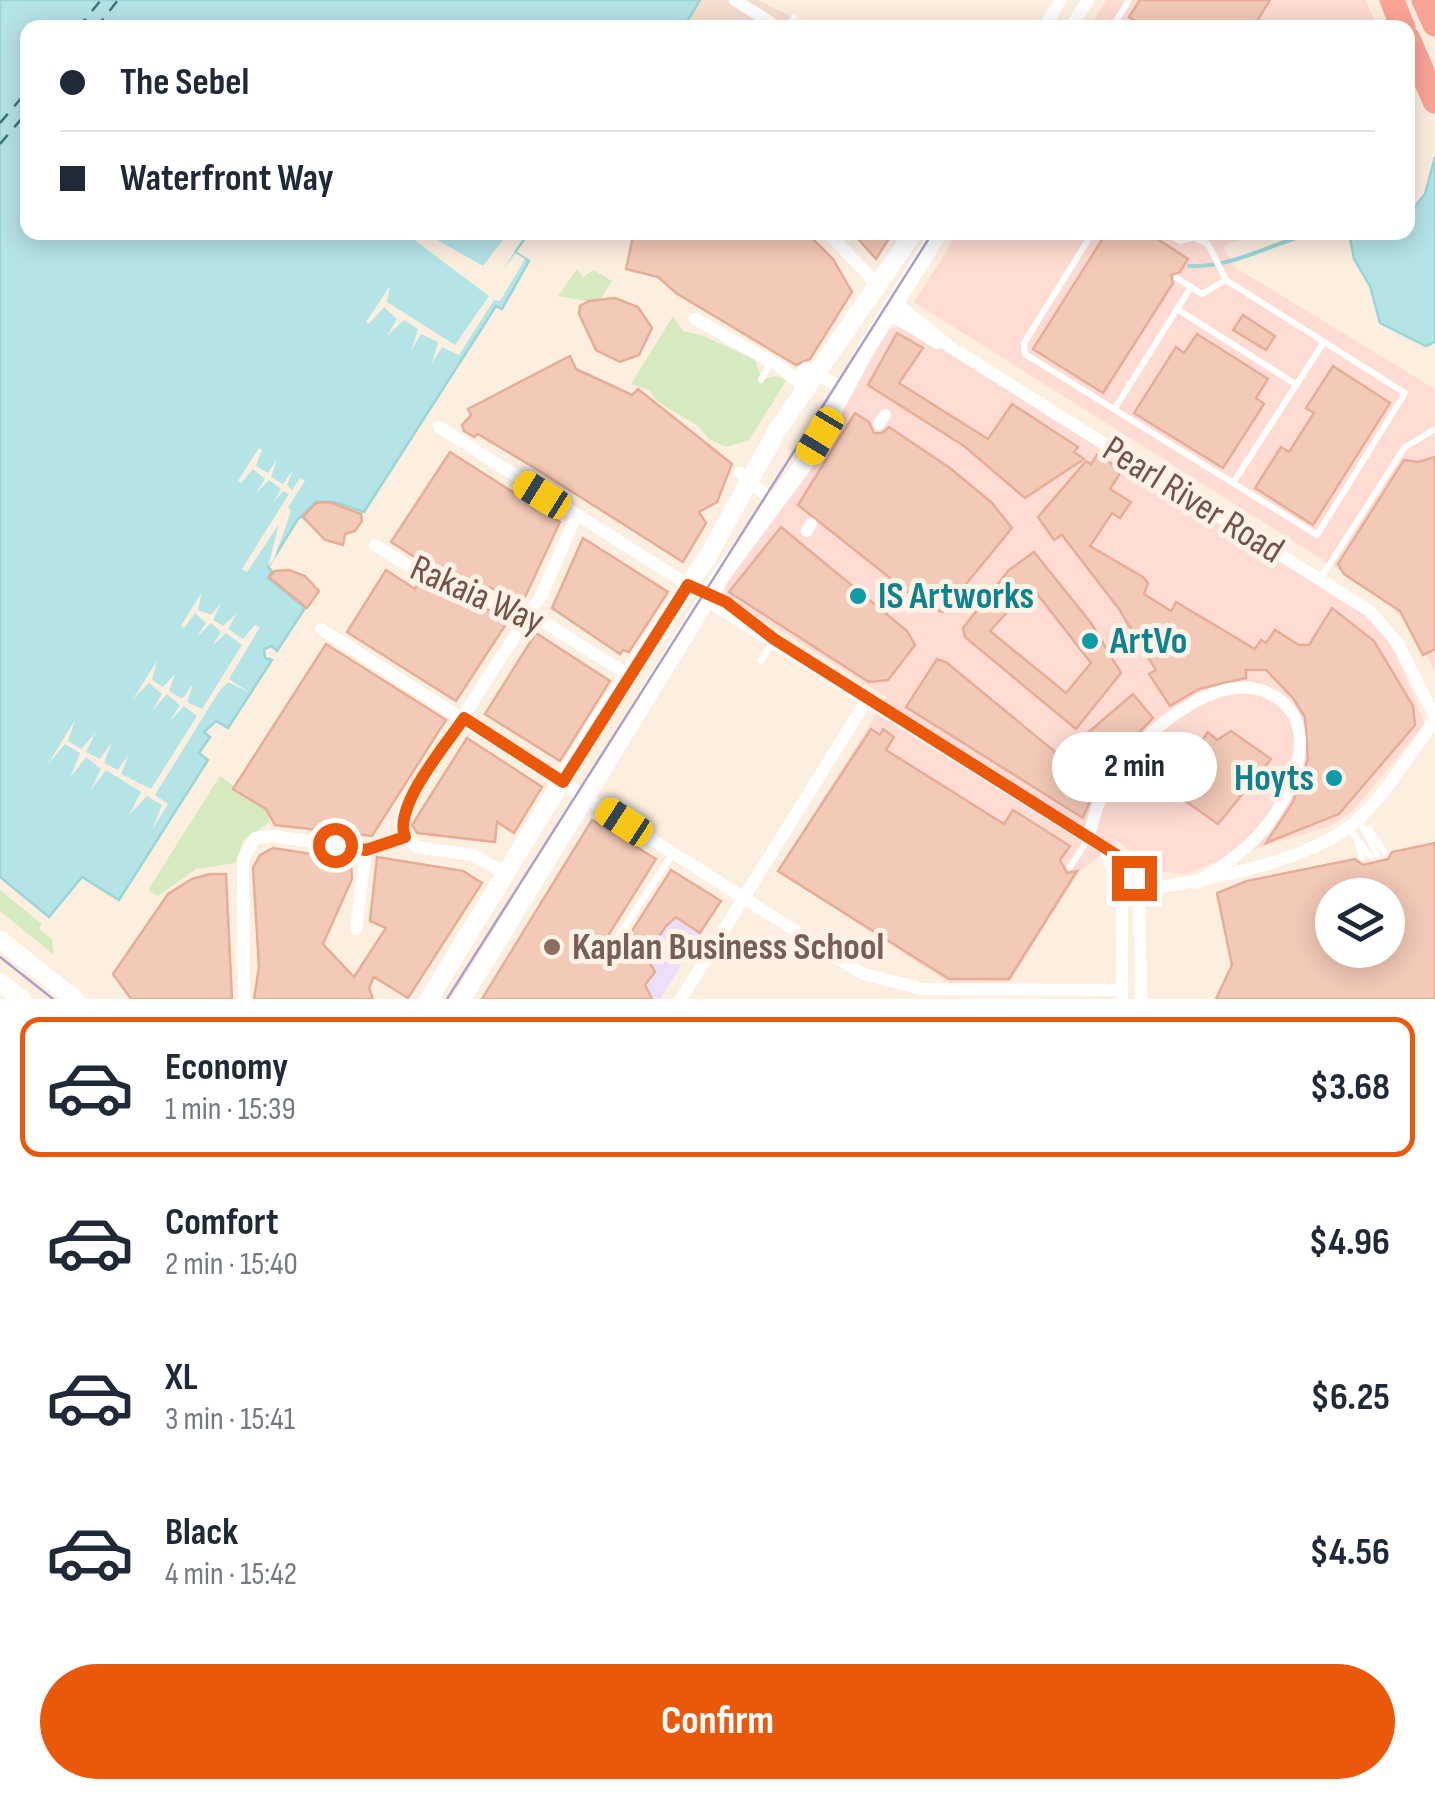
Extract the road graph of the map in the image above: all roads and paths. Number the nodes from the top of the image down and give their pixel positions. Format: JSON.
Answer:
{"nodes":[{"id":1,"x":735,"y":0,"type":"edge"},
{"id":2,"x":1424,"y":0,"type":"edge"},
{"id":3,"x":794,"y":17,"type":"dead end"},
{"id":4,"x":766,"y":20,"type":"edge"},
{"id":5,"x":792,"y":20,"type":"edge"},
{"id":6,"x":1435,"y":24,"type":"edge"},
{"id":7,"x":1415,"y":55,"type":"edge"},
{"id":8,"x":1435,"y":102,"type":"edge"},
{"id":9,"x":834,"y":240,"type":"edge"},
{"id":10,"x":908,"y":240,"type":"edge"},
{"id":11,"x":934,"y":240,"type":"edge"},
{"id":12,"x":1088,"y":240,"type":"edge"},
{"id":13,"x":1200,"y":240,"type":"edge"},
{"id":14,"x":1224,"y":276,"type":"junction"},
{"id":15,"x":1176,"y":278,"type":"dead end"},
{"id":16,"x":873,"y":284,"type":"junction"},
{"id":17,"x":1191,"y":287,"type":"junction"},
{"id":18,"x":892,"y":307,"type":"junction"},
{"id":19,"x":1178,"y":308,"type":"junction"},
{"id":20,"x":695,"y":319,"type":"dead end"},
{"id":21,"x":1324,"y":342,"type":"junction"},
{"id":22,"x":772,"y":361,"type":"junction"},
{"id":23,"x":761,"y":380,"type":"dead end"},
{"id":24,"x":806,"y":381,"type":"junction"},
{"id":25,"x":1297,"y":384,"type":"junction"},
{"id":26,"x":846,"y":390,"type":"junction"},
{"id":27,"x":1115,"y":408,"type":"junction"},
{"id":28,"x":439,"y":427,"type":"dead end"},
{"id":29,"x":1435,"y":429,"type":"edge"},
{"id":30,"x":743,"y":476,"type":"junction"},
{"id":31,"x":1233,"y":483,"type":"junction"},
{"id":32,"x":776,"y":504,"type":"junction"},
{"id":33,"x":576,"y":516,"type":"junction"},
{"id":34,"x":375,"y":545,"type":"dead end"},
{"id":35,"x":1316,"y":582,"type":"junction"},
{"id":36,"x":688,"y":585,"type":"junction"},
{"id":37,"x":708,"y":597,"type":"junction"},
{"id":38,"x":531,"y":614,"type":"junction"},
{"id":39,"x":322,"y":629,"type":"dead end"},
{"id":40,"x":772,"y":638,"type":"junction"},
{"id":41,"x":761,"y":661,"type":"dead end"},
{"id":42,"x":630,"y":676,"type":"junction"},
{"id":43,"x":1414,"y":677,"type":"junction"},
{"id":44,"x":868,"y":698,"type":"junction"},
{"id":45,"x":1435,"y":704,"type":"edge"},
{"id":46,"x":464,"y":718,"type":"junction"},
{"id":47,"x":1435,"y":718,"type":"edge"},
{"id":48,"x":563,"y":782,"type":"junction"},
{"id":49,"x":586,"y":797,"type":"junction"},
{"id":50,"x":1356,"y":826,"type":"junction"},
{"id":51,"x":405,"y":837,"type":"junction"},
{"id":52,"x":1088,"y":839,"type":"junction"},
{"id":53,"x":1101,"y":847,"type":"junction"},
{"id":54,"x":366,"y":850,"type":"junction"},
{"id":55,"x":672,"y":853,"type":"junction"},
{"id":56,"x":1070,"y":867,"type":"dead end"},
{"id":57,"x":508,"y":874,"type":"junction"},
{"id":58,"x":1198,"y":883,"type":"junction"},
{"id":59,"x":1138,"y":890,"type":"junction"},
{"id":60,"x":1122,"y":892,"type":"junction"},
{"id":61,"x":745,"y":897,"type":"junction"},
{"id":62,"x":356,"y":929,"type":"dead end"},
{"id":63,"x":0,"y":940,"type":"edge"},
{"id":64,"x":611,"y":948,"type":"dead end"},
{"id":65,"x":0,"y":982,"type":"edge"},
{"id":66,"x":1122,"y":994,"type":"edge"},
{"id":67,"x":21,"y":999,"type":"edge"},
{"id":68,"x":75,"y":999,"type":"edge"},
{"id":69,"x":244,"y":999,"type":"edge"},
{"id":70,"x":428,"y":999,"type":"edge"},
{"id":71,"x":462,"y":999,"type":"edge"},
{"id":72,"x":681,"y":999,"type":"edge"},
{"id":73,"x":1142,"y":999,"type":"edge"}],
"edges":[{"from":1,"to":4,"type":"street"},
{"from":2,"to":6,"type":"highway"},
{"from":3,"to":5,"type":"lane"},
{"from":7,"to":8,"type":"highway"},
{"from":9,"to":16,"type":"street","name":"Pearl River Road"},
{"from":10,"to":16,"type":"street"},
{"from":11,"to":18,"type":"street"},
{"from":12,"to":27,"type":"lane"},
{"from":13,"to":14,"type":"lane"},
{"from":14,"to":17,"type":"lane"},
{"from":14,"to":21,"type":"lane"},
{"from":15,"to":17,"type":"lane"},
{"from":16,"to":18,"type":"street","name":"Pearl River Road"},
{"from":16,"to":24,"type":"street"},
{"from":17,"to":19,"type":"lane"},
{"from":18,"to":26,"type":"street"},
{"from":18,"to":35,"type":"street","name":"Pearl River Road"},
{"from":19,"to":25,"type":"lane"},
{"from":19,"to":27,"type":"lane"},
{"from":20,"to":22,"type":"street"},
{"from":21,"to":25,"type":"lane"},
{"from":21,"to":31,"type":"lane"},
{"from":22,"to":23,"type":"lane"},
{"from":22,"to":24,"type":"street"},
{"from":24,"to":26,"type":"street"},
{"from":24,"to":30,"type":"street"},
{"from":25,"to":31,"type":"lane"},
{"from":26,"to":32,"type":"street"},
{"from":27,"to":31,"type":"lane"},
{"from":28,"to":33,"type":"street"},
{"from":29,"to":35,"type":"lane"},
{"from":30,"to":32,"type":"street"},
{"from":30,"to":36,"type":"street"},
{"from":32,"to":37,"type":"street"},
{"from":33,"to":36,"type":"street"},
{"from":33,"to":38,"type":"street"},
{"from":34,"to":38,"type":"street","name":"Rakaia Way"},
{"from":35,"to":43,"type":"street","name":"Pearl River Road"},
{"from":36,"to":37,"type":"street"},
{"from":36,"to":42,"type":"street"},
{"from":37,"to":40,"type":"street"},
{"from":37,"to":49,"type":"street"},
{"from":38,"to":42,"type":"street","name":"Rakaia Way"},
{"from":38,"to":46,"type":"street"},
{"from":39,"to":46,"type":"street"},
{"from":40,"to":41,"type":"lane"},
{"from":40,"to":44,"type":"street"},
{"from":42,"to":48,"type":"street"},
{"from":43,"to":45,"type":"street","name":"Pearl River Road"},
{"from":43,"to":47,"type":"street","name":"Pearl River Road"},
{"from":44,"to":52,"type":"street"},
{"from":44,"to":61,"type":"street"},
{"from":46,"to":48,"type":"street"},
{"from":46,"to":51,"type":"street"},
{"from":47,"to":50,"type":"street"},
{"from":48,"to":49,"type":"street"},
{"from":48,"to":57,"type":"street"},
{"from":49,"to":55,"type":"street"},
{"from":49,"to":71,"type":"street"},
{"from":50,"to":50,"type":"lane"},
{"from":50,"to":58,"type":"street"},
{"from":51,"to":54,"type":"street"},
{"from":51,"to":57,"type":"street"},
{"from":52,"to":53,"type":"street"},
{"from":52,"to":56,"type":"lane"},
{"from":52,"to":58,"type":"street"},
{"from":53,"to":59,"type":"street"},
{"from":53,"to":60,"type":"street"},
{"from":54,"to":62,"type":"street"},
{"from":54,"to":69,"type":"street"},
{"from":55,"to":61,"type":"street"},
{"from":55,"to":64,"type":"lane"},
{"from":57,"to":70,"type":"street"},
{"from":58,"to":59,"type":"street"},
{"from":59,"to":60,"type":"lane"},
{"from":59,"to":73,"type":"street"},
{"from":60,"to":66,"type":"street"},
{"from":61,"to":66,"type":"street"},
{"from":61,"to":72,"type":"street"},
{"from":63,"to":68,"type":"street"},
{"from":65,"to":67,"type":"street"}]}
